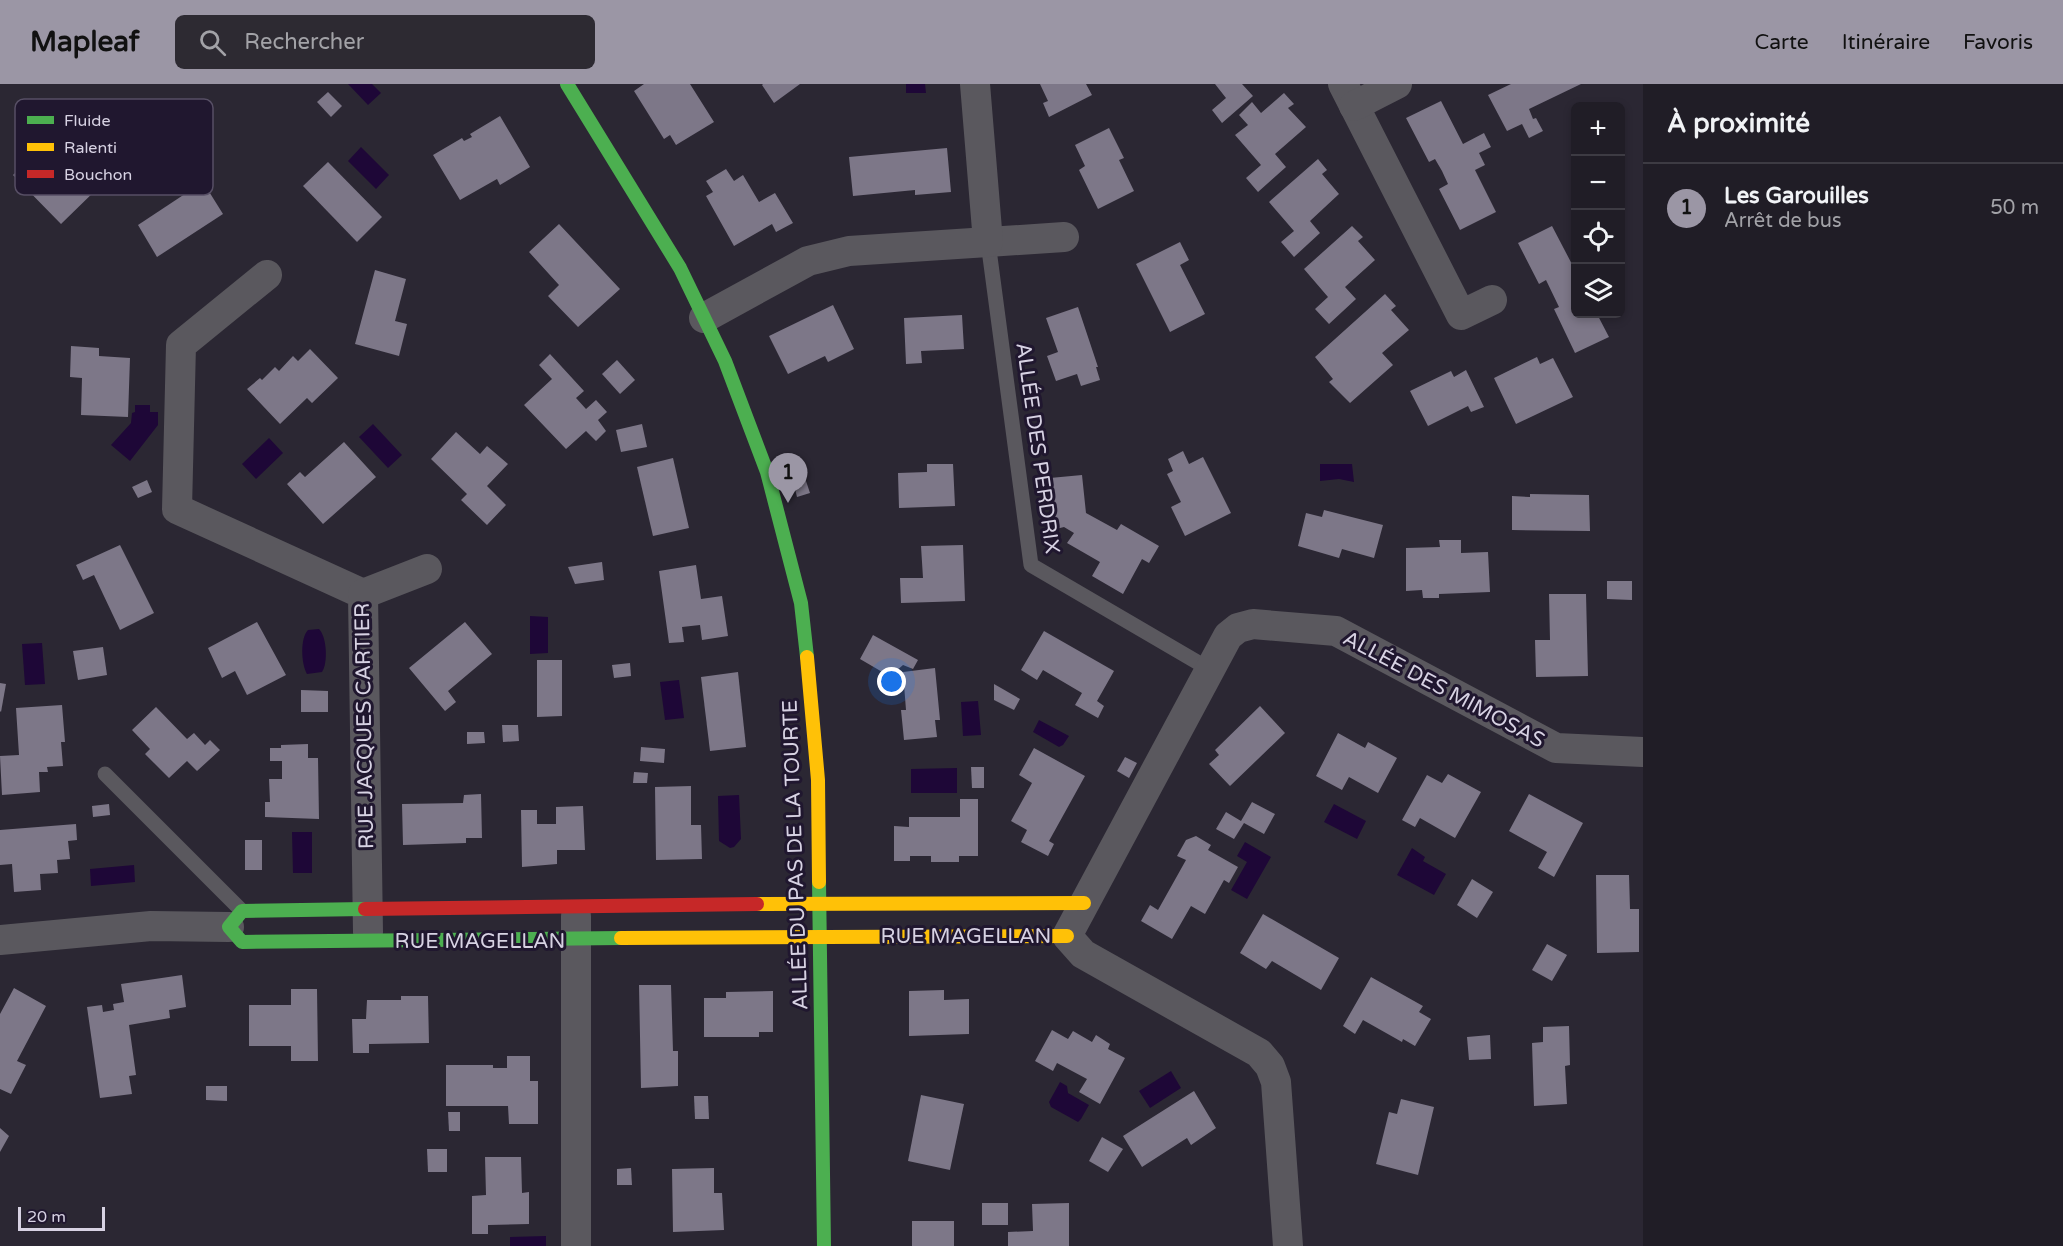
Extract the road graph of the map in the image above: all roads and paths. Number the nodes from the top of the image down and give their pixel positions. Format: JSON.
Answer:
{"nodes":[{"id":1,"x":567,"y":84,"type":"edge"},
{"id":2,"x":975,"y":84,"type":"edge"},
{"id":3,"x":1397,"y":84,"type":"edge"},
{"id":4,"x":1349,"y":95,"type":"edge"},
{"id":5,"x":1064,"y":237,"type":"dead end"},
{"id":6,"x":988,"y":242,"type":"junction"},
{"id":7,"x":267,"y":275,"type":"dead end"},
{"id":8,"x":1492,"y":300,"type":"dead end"},
{"id":9,"x":704,"y":318,"type":"junction"},
{"id":10,"x":427,"y":569,"type":"dead end"},
{"id":11,"x":363,"y":594,"type":"junction"},
{"id":12,"x":1209,"y":669,"type":"junction"},
{"id":13,"x":1643,"y":752,"type":"edge"},
{"id":14,"x":105,"y":774,"type":"dead end"},
{"id":15,"x":820,"y":903,"type":"junction"},
{"id":16,"x":1084,"y":903,"type":"junction"},
{"id":17,"x":576,"y":907,"type":"junction"},
{"id":18,"x":368,"y":910,"type":"junction"},
{"id":19,"x":238,"y":927,"type":"junction"},
{"id":20,"x":821,"y":936,"type":"junction"},
{"id":21,"x":1067,"y":936,"type":"junction"},
{"id":22,"x":0,"y":940,"type":"edge"},
{"id":23,"x":576,"y":940,"type":"junction"},
{"id":24,"x":368,"y":941,"type":"junction"},
{"id":25,"x":576,"y":1246,"type":"edge"},
{"id":26,"x":824,"y":1246,"type":"edge"},
{"id":27,"x":1288,"y":1246,"type":"edge"}],
"edges":[{"from":1,"to":9,"type":"street","name":"ALLÉE DU PAS DE LA TOURTE"},
{"from":2,"to":6,"type":"street"},
{"from":3,"to":4,"type":"street"},
{"from":4,"to":8,"type":"street"},
{"from":5,"to":6,"type":"street"},
{"from":6,"to":9,"type":"street"},
{"from":6,"to":12,"type":"lane","name":"ALLÉE DES PERDRIX"},
{"from":7,"to":11,"type":"street","name":"RUE JACQUES CARTIER"},
{"from":9,"to":15,"type":"street","name":"ALLÉE DU PAS DE LA TOURTE"},
{"from":10,"to":11,"type":"street"},
{"from":11,"to":18,"type":"street","name":"RUE JACQUES CARTIER"},
{"from":12,"to":13,"type":"street","name":"ALLÉE DES MIMOSAS"},
{"from":12,"to":16,"type":"street","name":"ALLÉE DES MIMOSAS"},
{"from":14,"to":19,"type":"lane"},
{"from":15,"to":16,"type":"street","name":"RUE MAGELLAN"},
{"from":15,"to":17,"type":"street","name":"RUE MAGELLAN"},
{"from":15,"to":20,"type":"street","name":"ALLÉE DU PAS DE LA TOURTE"},
{"from":16,"to":21,"type":"street","name":"RUE MAGELLAN"},
{"from":17,"to":18,"type":"street","name":"RUE MAGELLAN"},
{"from":17,"to":23,"type":"street"},
{"from":18,"to":19,"type":"street","name":"RUE MAGELLAN"},
{"from":18,"to":24,"type":"street","name":"RUE JACQUES CARTIER"},
{"from":19,"to":22,"type":"street"},
{"from":19,"to":24,"type":"street","name":"RUE MAGELLAN"},
{"from":20,"to":21,"type":"street","name":"RUE MAGELLAN"},
{"from":20,"to":23,"type":"street","name":"RUE MAGELLAN"},
{"from":20,"to":26,"type":"street","name":"ALLÉE DU PAS DE LA TOURTE"},
{"from":21,"to":27,"type":"street"},
{"from":23,"to":24,"type":"street","name":"RUE MAGELLAN"},
{"from":23,"to":25,"type":"street"}]}
